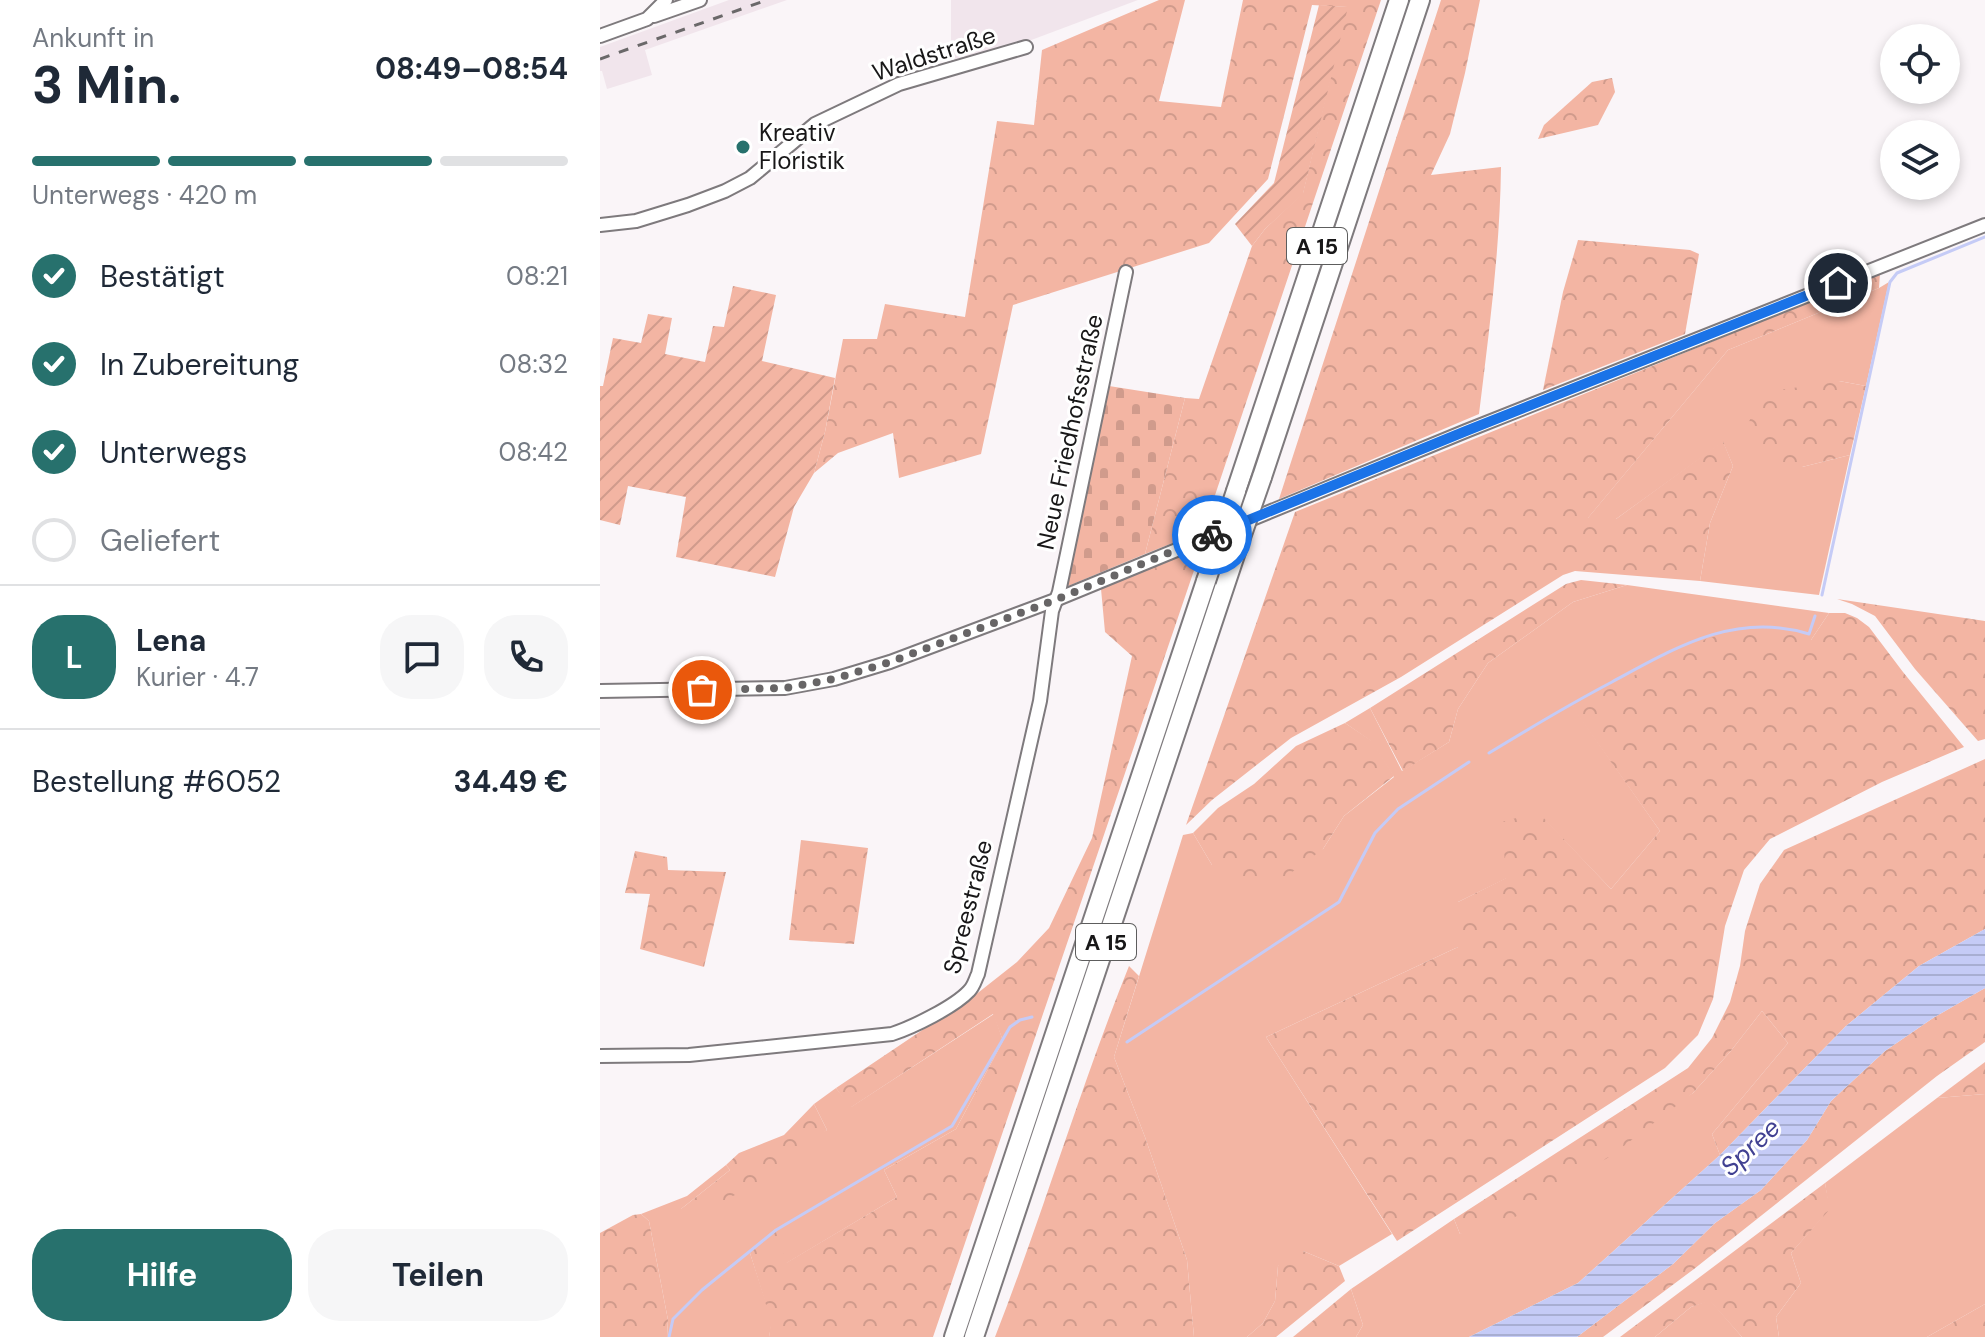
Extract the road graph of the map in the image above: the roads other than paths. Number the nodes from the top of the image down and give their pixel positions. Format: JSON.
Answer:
{"nodes":[{"id":1,"x":666,"y":0,"type":"edge"},
{"id":2,"x":700,"y":0,"type":"edge"},
{"id":3,"x":1399,"y":0,"type":"edge"},
{"id":4,"x":1420,"y":0,"type":"edge"},
{"id":5,"x":647,"y":19,"type":"junction"},
{"id":6,"x":600,"y":36,"type":"edge"},
{"id":7,"x":1026,"y":47,"type":"dead end"},
{"id":8,"x":600,"y":225,"type":"edge"},
{"id":9,"x":1985,"y":225,"type":"edge"},
{"id":10,"x":1126,"y":272,"type":"dead end"},
{"id":11,"x":1055,"y":600,"type":"junction"},
{"id":12,"x":600,"y":691,"type":"edge"},
{"id":13,"x":600,"y":1056,"type":"edge"},
{"id":14,"x":954,"y":1337,"type":"edge"},
{"id":15,"x":974,"y":1337,"type":"edge"}],
"edges":[{"from":1,"to":5,"type":"street"},
{"from":2,"to":5,"type":"street"},
{"from":3,"to":14,"type":"highway","number":"A 15","bridge":true},
{"from":4,"to":15,"type":"highway","number":"A 15","bridge":true},
{"from":5,"to":6,"type":"street"},
{"from":7,"to":8,"type":"street","name":"Waldstraße"},
{"from":9,"to":11,"type":"street"},
{"from":10,"to":11,"type":"street","name":"Neue Friedhofsstraße"},
{"from":11,"to":12,"type":"street"},
{"from":11,"to":13,"type":"street","name":"Spreestraße"}]}
